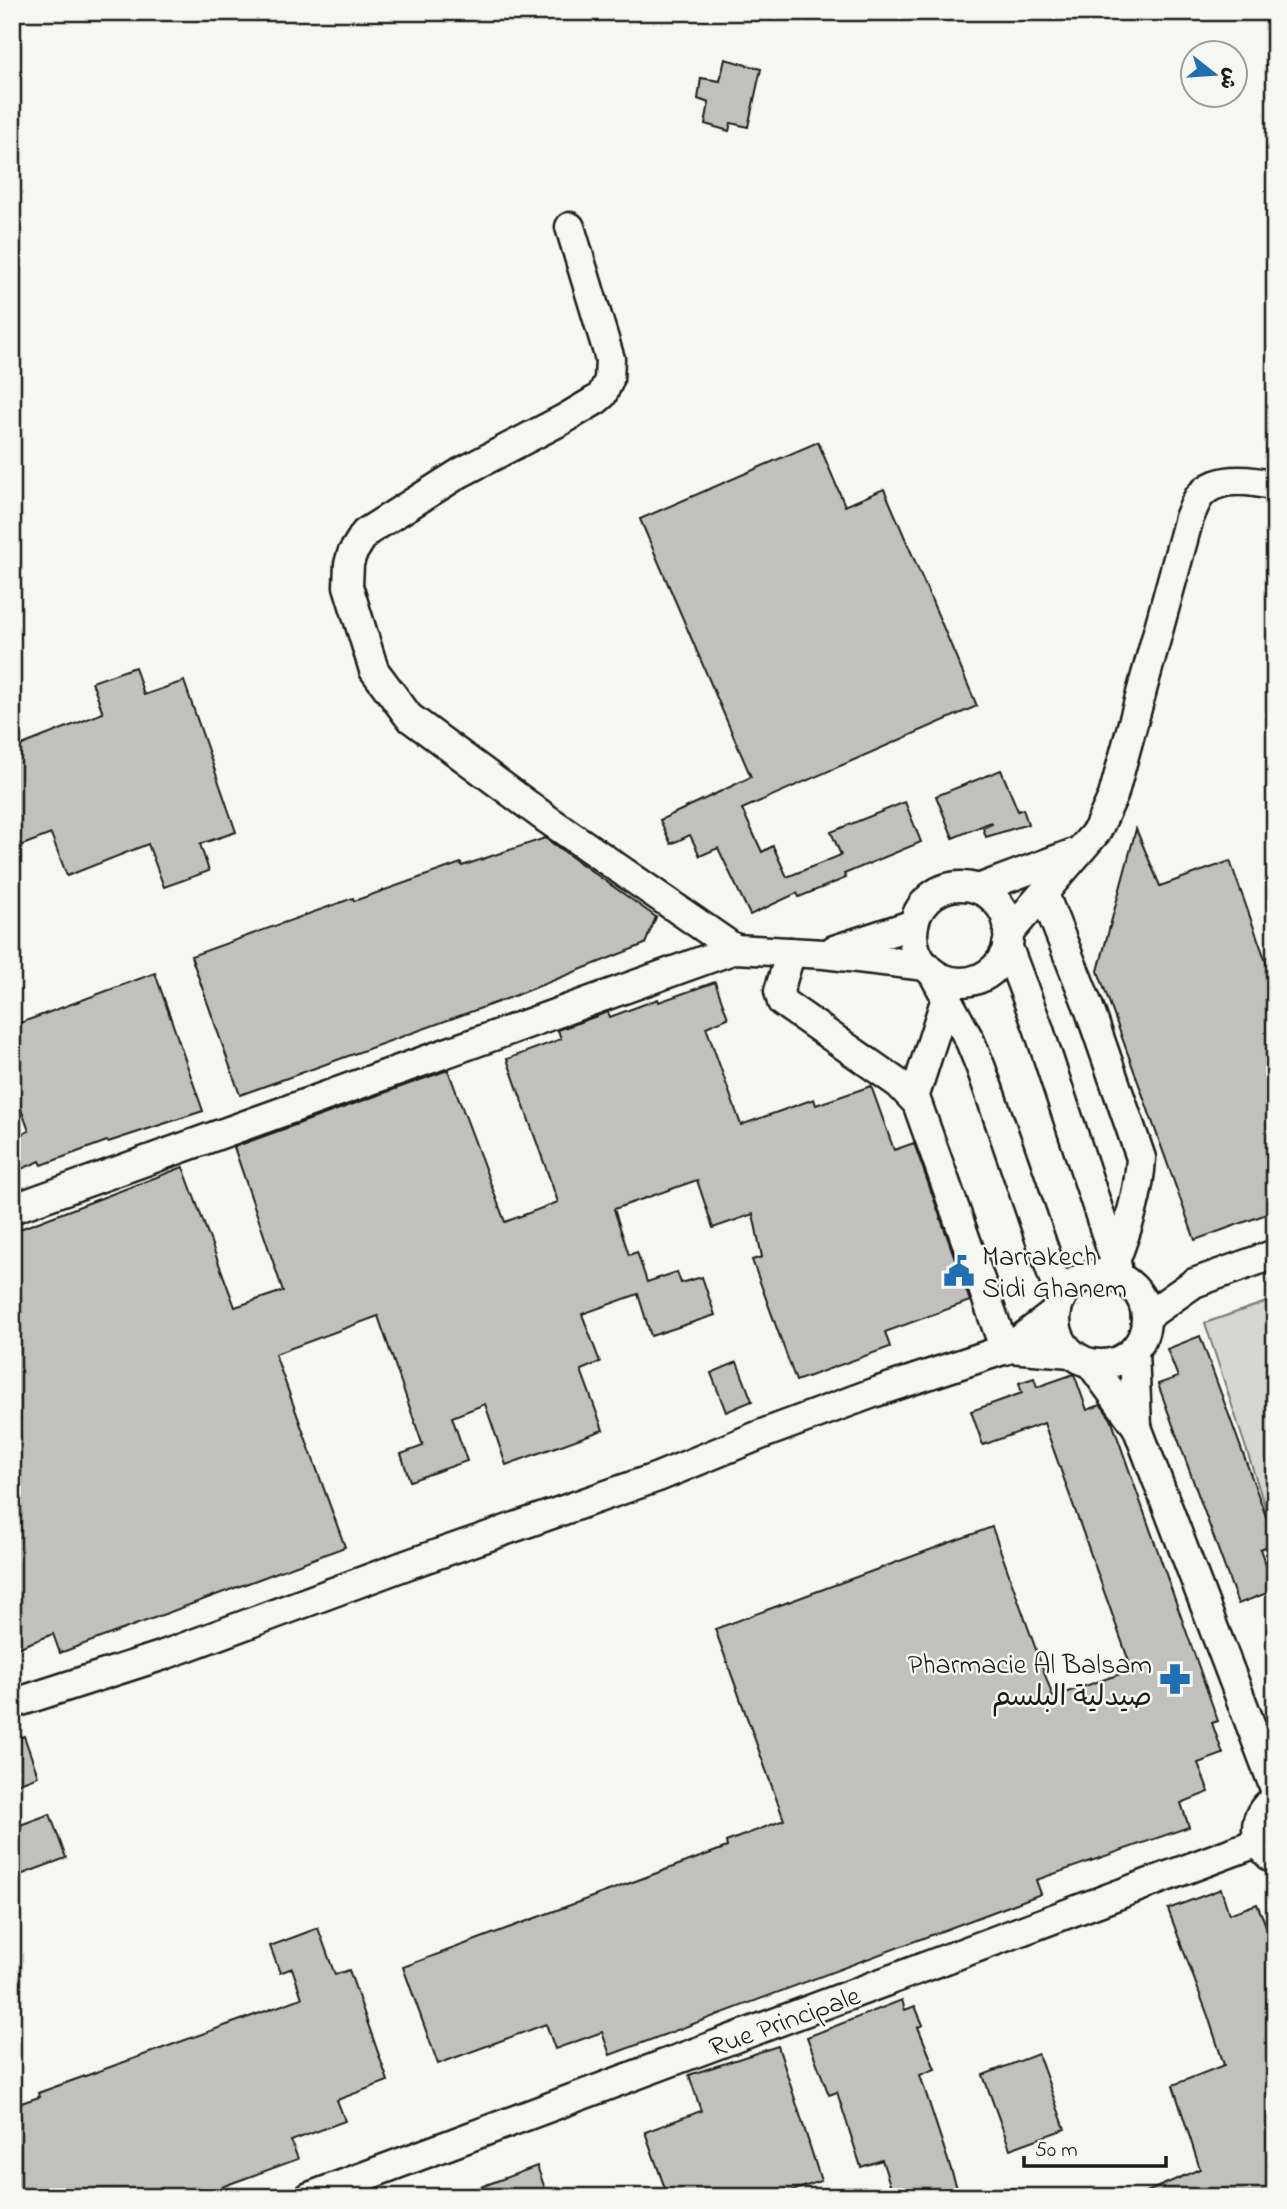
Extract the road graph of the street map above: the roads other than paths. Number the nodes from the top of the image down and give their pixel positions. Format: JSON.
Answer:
{"nodes":[{"id":1,"x":570,"y":227,"type":"dead end"},
{"id":2,"x":1275,"y":486,"type":"edge"},
{"id":3,"x":1079,"y":851,"type":"junction"},
{"id":4,"x":978,"y":889,"type":"junction"},
{"id":5,"x":1044,"y":894,"type":"junction"},
{"id":6,"x":914,"y":924,"type":"junction"},
{"id":7,"x":1007,"y":940,"type":"junction"},
{"id":8,"x":735,"y":949,"type":"junction"},
{"id":9,"x":791,"y":952,"type":"junction"},
{"id":10,"x":824,"y":954,"type":"junction"},
{"id":11,"x":935,"y":979,"type":"junction"},
{"id":12,"x":914,"y":1098,"type":"junction"},
{"id":13,"x":12,"y":1209,"type":"edge"},
{"id":14,"x":1275,"y":1254,"type":"edge"},
{"id":15,"x":1123,"y":1275,"type":"junction"},
{"id":16,"x":1194,"y":1283,"type":"junction"},
{"id":17,"x":1059,"y":1305,"type":"junction"},
{"id":18,"x":1146,"y":1317,"type":"junction"},
{"id":19,"x":1007,"y":1349,"type":"junction"},
{"id":20,"x":1134,"y":1350,"type":"junction"},
{"id":21,"x":1081,"y":1358,"type":"junction"},
{"id":22,"x":1137,"y":1427,"type":"junction"},
{"id":23,"x":12,"y":1704,"type":"edge"},
{"id":24,"x":1275,"y":1789,"type":"edge"},
{"id":25,"x":1275,"y":1799,"type":"edge"},
{"id":26,"x":1267,"y":1851,"type":"edge"},
{"id":27,"x":309,"y":2197,"type":"edge"}],
"edges":[{"from":1,"to":8,"type":"street"},
{"from":2,"to":3,"type":"street"},
{"from":3,"to":4,"type":"street"},
{"from":3,"to":5,"type":"street"},
{"from":4,"to":6,"type":"street"},
{"from":4,"to":7,"type":"street"},
{"from":5,"to":7,"type":"street"},
{"from":5,"to":15,"type":"street"},
{"from":6,"to":10,"type":"street"},
{"from":6,"to":11,"type":"street"},
{"from":7,"to":11,"type":"street"},
{"from":7,"to":15,"type":"street"},
{"from":8,"to":9,"type":"street"},
{"from":8,"to":13,"type":"street"},
{"from":9,"to":10,"type":"street"},
{"from":9,"to":12,"type":"street"},
{"from":10,"to":11,"type":"street"},
{"from":11,"to":12,"type":"street"},
{"from":11,"to":17,"type":"street"},
{"from":12,"to":19,"type":"street"},
{"from":14,"to":16,"type":"street"},
{"from":15,"to":16,"type":"street"},
{"from":15,"to":17,"type":"street"},
{"from":15,"to":18,"type":"street"},
{"from":16,"to":18,"type":"street"},
{"from":17,"to":19,"type":"street"},
{"from":17,"to":21,"type":"street"},
{"from":18,"to":20,"type":"street"},
{"from":19,"to":21,"type":"street"},
{"from":19,"to":23,"type":"street"},
{"from":20,"to":21,"type":"street"},
{"from":20,"to":22,"type":"street"},
{"from":21,"to":22,"type":"street"},
{"from":22,"to":24,"type":"street"},
{"from":25,"to":26,"type":"street"},
{"from":26,"to":27,"type":"street","name":"Rue Principale"}]}
